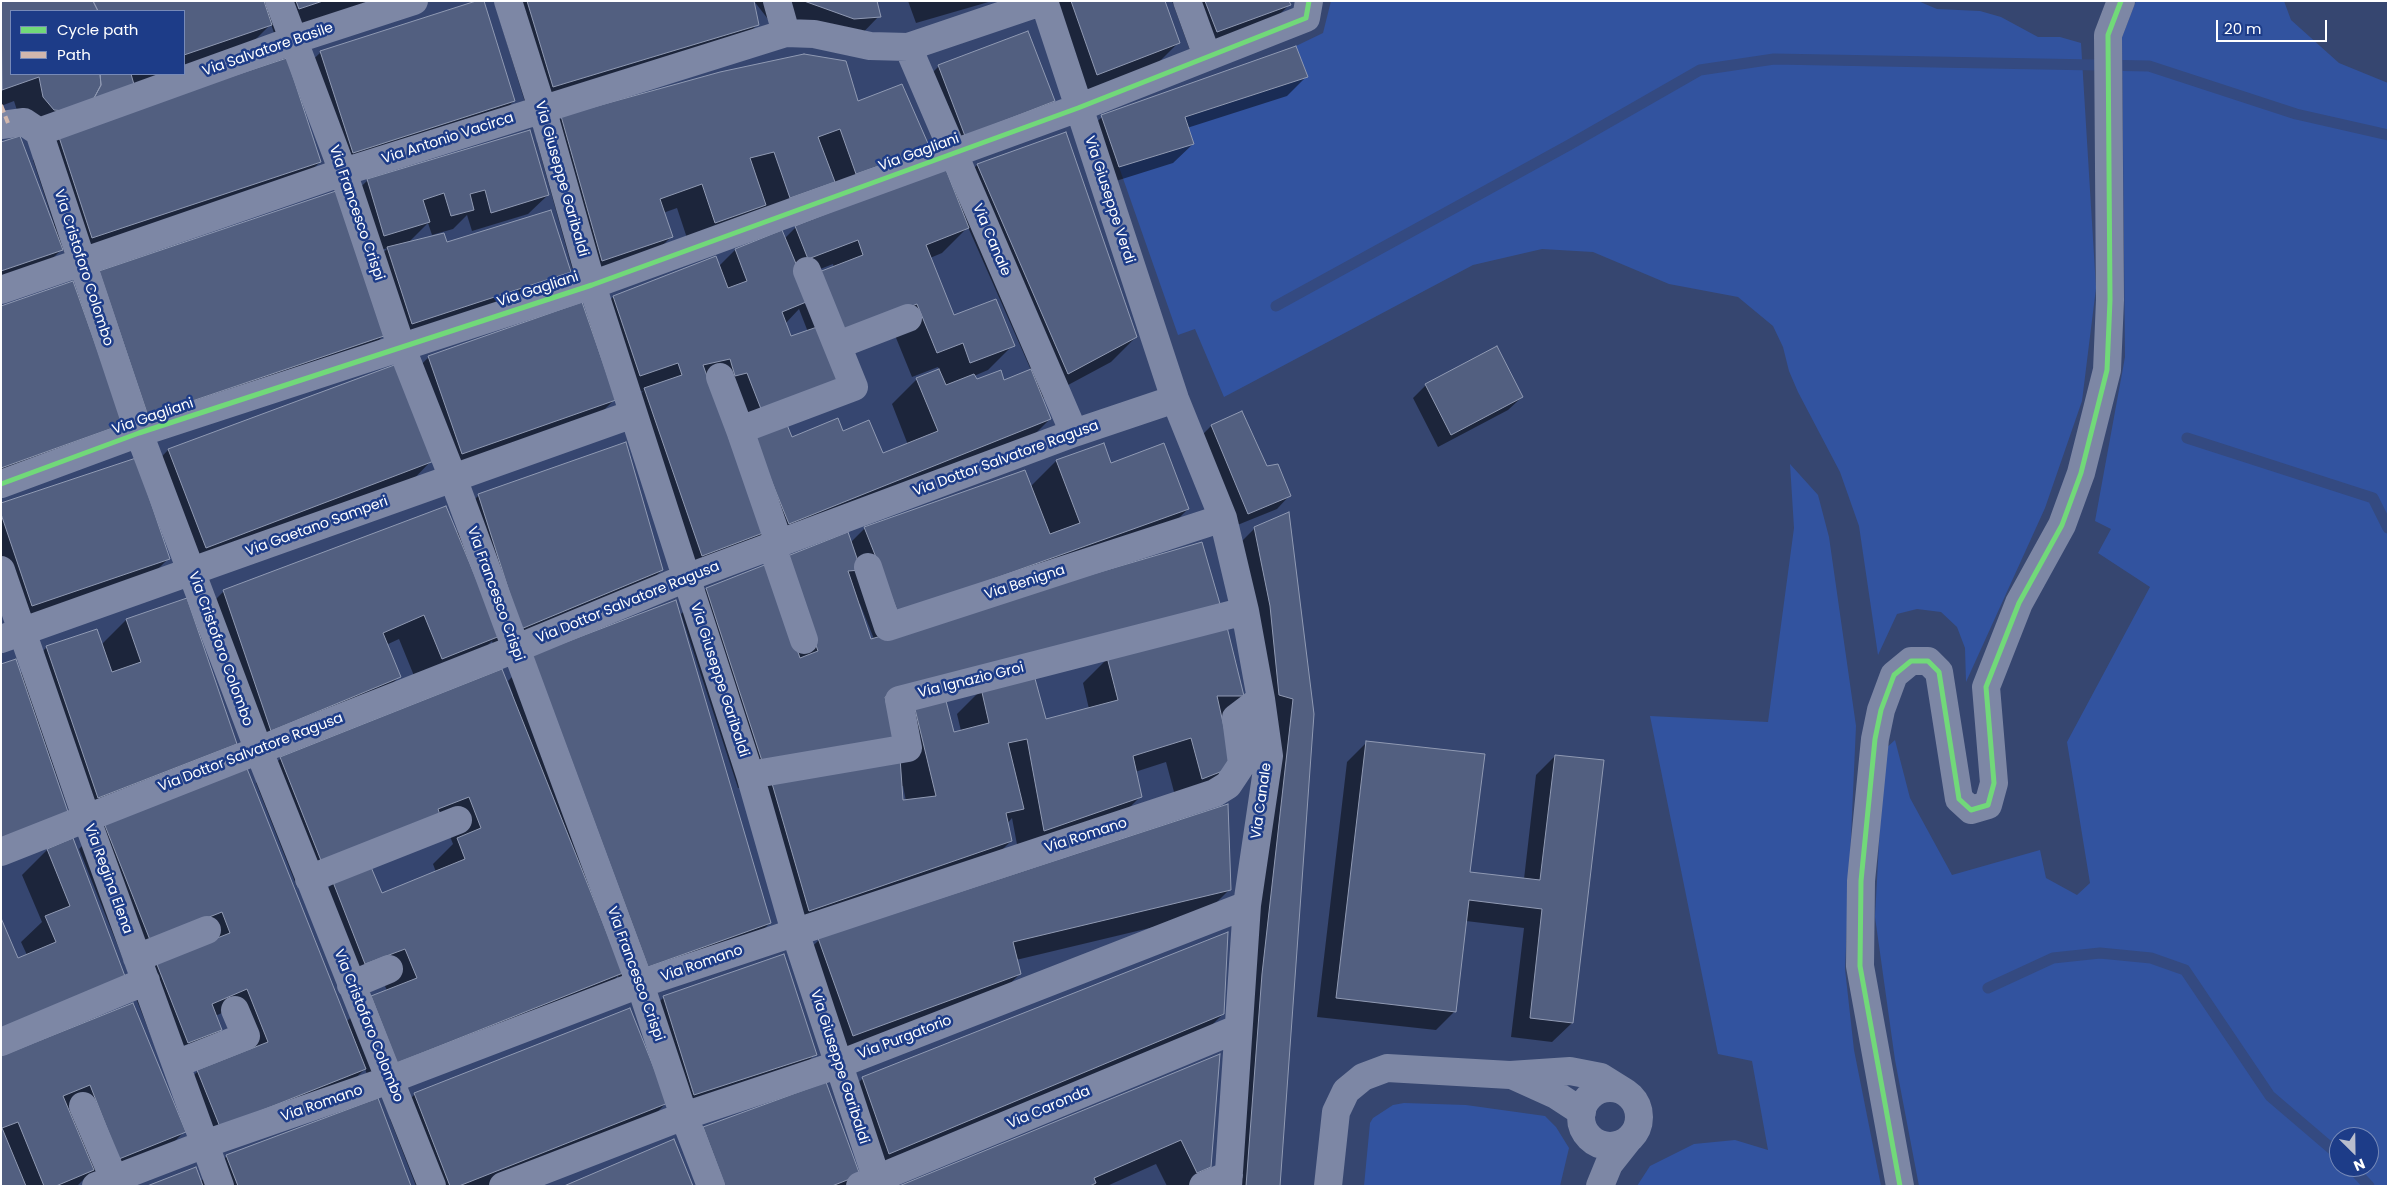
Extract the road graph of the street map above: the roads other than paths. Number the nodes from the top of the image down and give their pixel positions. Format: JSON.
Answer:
{"nodes":[{"id":1,"x":280,"y":1,"type":"edge"},
{"id":2,"x":414,"y":1,"type":"edge"},
{"id":3,"x":508,"y":1,"type":"edge"},
{"id":4,"x":777,"y":1,"type":"edge"},
{"id":5,"x":1044,"y":1,"type":"edge"},
{"id":6,"x":1187,"y":1,"type":"edge"},
{"id":7,"x":1309,"y":1,"type":"edge"},
{"id":8,"x":2120,"y":1,"type":"edge"},
{"id":9,"x":786,"y":33,"type":"junction"},
{"id":10,"x":294,"y":40,"type":"junction"},
{"id":11,"x":908,"y":47,"type":"junction"},
{"id":12,"x":1207,"y":56,"type":"junction"},
{"id":13,"x":542,"y":108,"type":"junction"},
{"id":14,"x":1078,"y":108,"type":"junction"},
{"id":15,"x":3,"y":118,"type":"edge"},
{"id":16,"x":39,"y":132,"type":"junction"},
{"id":17,"x":953,"y":153,"type":"junction"},
{"id":18,"x":343,"y":172,"type":"junction"},
{"id":19,"x":81,"y":262,"type":"junction"},
{"id":20,"x":808,"y":271,"type":"dead end"},
{"id":21,"x":592,"y":285,"type":"junction"},
{"id":22,"x":1,"y":290,"type":"edge"},
{"id":23,"x":908,"y":318,"type":"dead end"},
{"id":24,"x":402,"y":346,"type":"junction"},
{"id":25,"x":838,"y":346,"type":"junction"},
{"id":26,"x":720,"y":377,"type":"dead end"},
{"id":27,"x":1175,"y":399,"type":"junction"},
{"id":28,"x":633,"y":414,"type":"junction"},
{"id":29,"x":740,"y":430,"type":"junction"},
{"id":30,"x":139,"y":433,"type":"junction"},
{"id":31,"x":1074,"y":434,"type":"junction"},
{"id":32,"x":453,"y":478,"type":"junction"},
{"id":33,"x":1,"y":484,"type":"edge"},
{"id":34,"x":1223,"y":518,"type":"junction"},
{"id":35,"x":776,"y":544,"type":"junction"},
{"id":36,"x":868,"y":567,"type":"dead end"},
{"id":37,"x":1,"y":570,"type":"edge"},
{"id":38,"x":192,"y":571,"type":"junction"},
{"id":39,"x":686,"y":578,"type":"junction"},
{"id":40,"x":1245,"y":611,"type":"junction"},
{"id":41,"x":12,"y":635,"type":"edge"},
{"id":42,"x":804,"y":640,"type":"dead end"},
{"id":43,"x":515,"y":649,"type":"junction"},
{"id":44,"x":1261,"y":699,"type":"junction"},
{"id":45,"x":259,"y":751,"type":"junction"},
{"id":46,"x":750,"y":775,"type":"junction"},
{"id":47,"x":86,"y":817,"type":"junction"},
{"id":48,"x":458,"y":820,"type":"dead end"},
{"id":49,"x":1,"y":852,"type":"edge"},
{"id":50,"x":309,"y":879,"type":"junction"},
{"id":51,"x":1247,"y":906,"type":"junction"},
{"id":52,"x":207,"y":930,"type":"dead end"},
{"id":53,"x":794,"y":932,"type":"junction"},
{"id":54,"x":389,"y":969,"type":"dead end"},
{"id":55,"x":141,"y":970,"type":"junction"},
{"id":56,"x":640,"y":984,"type":"junction"},
{"id":57,"x":351,"y":985,"type":"junction"},
{"id":58,"x":236,"y":1010,"type":"dead end"},
{"id":59,"x":1237,"y":1029,"type":"junction"},
{"id":60,"x":1,"y":1042,"type":"edge"},
{"id":61,"x":176,"y":1064,"type":"junction"},
{"id":62,"x":837,"y":1065,"type":"junction"},
{"id":63,"x":1510,"y":1075,"type":"junction"},
{"id":64,"x":389,"y":1080,"type":"junction"},
{"id":65,"x":1625,"y":1092,"type":"junction"},
{"id":66,"x":84,"y":1106,"type":"dead end"},
{"id":67,"x":1582,"y":1112,"type":"junction"},
{"id":68,"x":684,"y":1116,"type":"junction"},
{"id":69,"x":1590,"y":1138,"type":"junction"},
{"id":70,"x":1628,"y":1140,"type":"junction"},
{"id":71,"x":205,"y":1144,"type":"junction"},
{"id":72,"x":1228,"y":1180,"type":"edge"},
{"id":73,"x":105,"y":1182,"type":"edge"},
{"id":74,"x":872,"y":1184,"type":"edge"},
{"id":75,"x":220,"y":1186,"type":"edge"},
{"id":76,"x":432,"y":1186,"type":"edge"},
{"id":77,"x":504,"y":1186,"type":"edge"},
{"id":78,"x":711,"y":1186,"type":"edge"},
{"id":79,"x":1203,"y":1186,"type":"edge"},
{"id":80,"x":1328,"y":1186,"type":"edge"},
{"id":81,"x":1595,"y":1186,"type":"edge"},
{"id":82,"x":1600,"y":1186,"type":"edge"},
{"id":83,"x":1900,"y":1186,"type":"edge"}],
"edges":[{"from":1,"to":10,"type":"street","name":"Via Francesco Crispi"},
{"from":2,"to":10,"type":"street","name":"Via Salvatore Basile"},
{"from":3,"to":13,"type":"street","name":"Via Giuseppe Garibaldi"},
{"from":4,"to":9,"type":"street"},
{"from":5,"to":11,"type":"street","name":"Via Antonio Vacirca"},
{"from":5,"to":14,"type":"street","name":"Via Giuseppe Verdi"},
{"from":6,"to":12,"type":"street"},
{"from":7,"to":12,"type":"street","name":"Via Gagliani"},
{"from":8,"to":83,"type":"street"},
{"from":9,"to":11,"type":"street","name":"Via Antonio Vacirca"},
{"from":9,"to":13,"type":"street","name":"Via Antonio Vacirca"},
{"from":10,"to":16,"type":"street","name":"Via Salvatore Basile"},
{"from":10,"to":18,"type":"street","name":"Via Francesco Crispi"},
{"from":11,"to":17,"type":"street","name":"Via Canale"},
{"from":12,"to":14,"type":"street","name":"Via Gagliani"},
{"from":13,"to":18,"type":"street","name":"Via Antonio Vacirca"},
{"from":13,"to":21,"type":"street","name":"Via Giuseppe Garibaldi"},
{"from":14,"to":17,"type":"street","name":"Via Gagliani"},
{"from":14,"to":27,"type":"street","name":"Via Giuseppe Verdi"},
{"from":15,"to":16,"type":"street"},
{"from":16,"to":19,"type":"street","name":"Via Cristoforo Colombo"},
{"from":17,"to":21,"type":"street","name":"Via Gagliani"},
{"from":17,"to":31,"type":"street","name":"Via Canale"},
{"from":18,"to":19,"type":"street","name":"Via Antonio Vacirca"},
{"from":18,"to":24,"type":"street","name":"Via Francesco Crispi"},
{"from":19,"to":22,"type":"street","name":"Via Antonio Vacirca"},
{"from":19,"to":30,"type":"street","name":"Via Cristoforo Colombo"},
{"from":20,"to":25,"type":"street"},
{"from":21,"to":24,"type":"street","name":"Via Gagliani"},
{"from":21,"to":28,"type":"street","name":"Via Giuseppe Garibaldi"},
{"from":23,"to":25,"type":"street"},
{"from":24,"to":30,"type":"street","name":"Via Gagliani"},
{"from":24,"to":32,"type":"street","name":"Via Francesco Crispi"},
{"from":25,"to":29,"type":"street"},
{"from":26,"to":29,"type":"street"},
{"from":27,"to":31,"type":"street","name":"Via Dottor Salvatore Ragusa"},
{"from":27,"to":34,"type":"street","name":"Via Canale"},
{"from":28,"to":32,"type":"street","name":"Via Gaetano Samperi"},
{"from":28,"to":39,"type":"street","name":"Via Giuseppe Garibaldi"},
{"from":29,"to":35,"type":"street"},
{"from":30,"to":33,"type":"street","name":"Via Gagliani"},
{"from":30,"to":38,"type":"street","name":"Via Cristoforo Colombo"},
{"from":31,"to":35,"type":"street","name":"Via Dottor Salvatore Ragusa"},
{"from":32,"to":38,"type":"street","name":"Via Gaetano Samperi"},
{"from":32,"to":43,"type":"street","name":"Via Francesco Crispi"},
{"from":34,"to":36,"type":"street","name":"Via Benigna"},
{"from":34,"to":40,"type":"street","name":"Via Canale"},
{"from":35,"to":39,"type":"street","name":"Via Dottor Salvatore Ragusa"},
{"from":35,"to":42,"type":"street"},
{"from":37,"to":41,"type":"street","name":"Via Regina Elena"},
{"from":38,"to":41,"type":"street","name":"Via Gaetano Samperi"},
{"from":38,"to":45,"type":"street","name":"Via Cristoforo Colombo"},
{"from":39,"to":43,"type":"street","name":"Via Dottor Salvatore Ragusa"},
{"from":39,"to":46,"type":"street","name":"Via Giuseppe Garibaldi"},
{"from":40,"to":44,"type":"street","name":"Via Canale"},
{"from":40,"to":46,"type":"street","name":"Via Ignazio Groi"},
{"from":41,"to":47,"type":"street","name":"Via Regina Elena"},
{"from":43,"to":45,"type":"street","name":"Via Dottor Salvatore Ragusa"},
{"from":43,"to":56,"type":"street","name":"Via Francesco Crispi"},
{"from":44,"to":51,"type":"street","name":"Via Canale"},
{"from":44,"to":53,"type":"street","name":"Via Romano"},
{"from":45,"to":47,"type":"street","name":"Via Dottor Salvatore Ragusa"},
{"from":45,"to":50,"type":"street","name":"Via Cristoforo Colombo"},
{"from":46,"to":53,"type":"street","name":"Via Giuseppe Garibaldi"},
{"from":47,"to":49,"type":"street","name":"Via Dottor Salvatore Ragusa"},
{"from":47,"to":55,"type":"street","name":"Via Regina Elena"},
{"from":48,"to":50,"type":"street"},
{"from":50,"to":57,"type":"street","name":"Via Cristoforo Colombo"},
{"from":51,"to":59,"type":"street","name":"Via Canale"},
{"from":51,"to":62,"type":"street","name":"Via Purgatorio"},
{"from":52,"to":55,"type":"street"},
{"from":53,"to":56,"type":"street","name":"Via Romano"},
{"from":53,"to":62,"type":"street","name":"Via Giuseppe Garibaldi"},
{"from":54,"to":57,"type":"street"},
{"from":55,"to":60,"type":"street"},
{"from":55,"to":61,"type":"street","name":"Via Regina Elena"},
{"from":56,"to":64,"type":"street","name":"Via Romano"},
{"from":56,"to":68,"type":"street","name":"Via Francesco Crispi"},
{"from":57,"to":64,"type":"street","name":"Via Cristoforo Colombo"},
{"from":58,"to":61,"type":"street"},
{"from":59,"to":72,"type":"street","name":"Via Canale"},
{"from":59,"to":74,"type":"street","name":"Via Caronda"},
{"from":61,"to":71,"type":"street","name":"Via Regina Elena"},
{"from":62,"to":68,"type":"street","name":"Via Purgatorio"},
{"from":62,"to":74,"type":"street","name":"Via Giuseppe Garibaldi"},
{"from":63,"to":65,"type":"street"},
{"from":63,"to":67,"type":"street"},
{"from":63,"to":80,"type":"street"},
{"from":64,"to":71,"type":"street","name":"Via Romano"},
{"from":64,"to":76,"type":"street","name":"Via Cristoforo Colombo"},
{"from":65,"to":67,"type":"street"},
{"from":65,"to":70,"type":"street"},
{"from":66,"to":73,"type":"street"},
{"from":67,"to":69,"type":"street"},
{"from":68,"to":77,"type":"street","name":"Via Purgatorio"},
{"from":68,"to":78,"type":"street","name":"Via Francesco Crispi"},
{"from":69,"to":70,"type":"street"},
{"from":69,"to":81,"type":"street"},
{"from":70,"to":82,"type":"street"},
{"from":71,"to":73,"type":"street","name":"Via Romano"},
{"from":71,"to":75,"type":"street","name":"Via Regina Elena"},
{"from":72,"to":79,"type":"street"}]}
